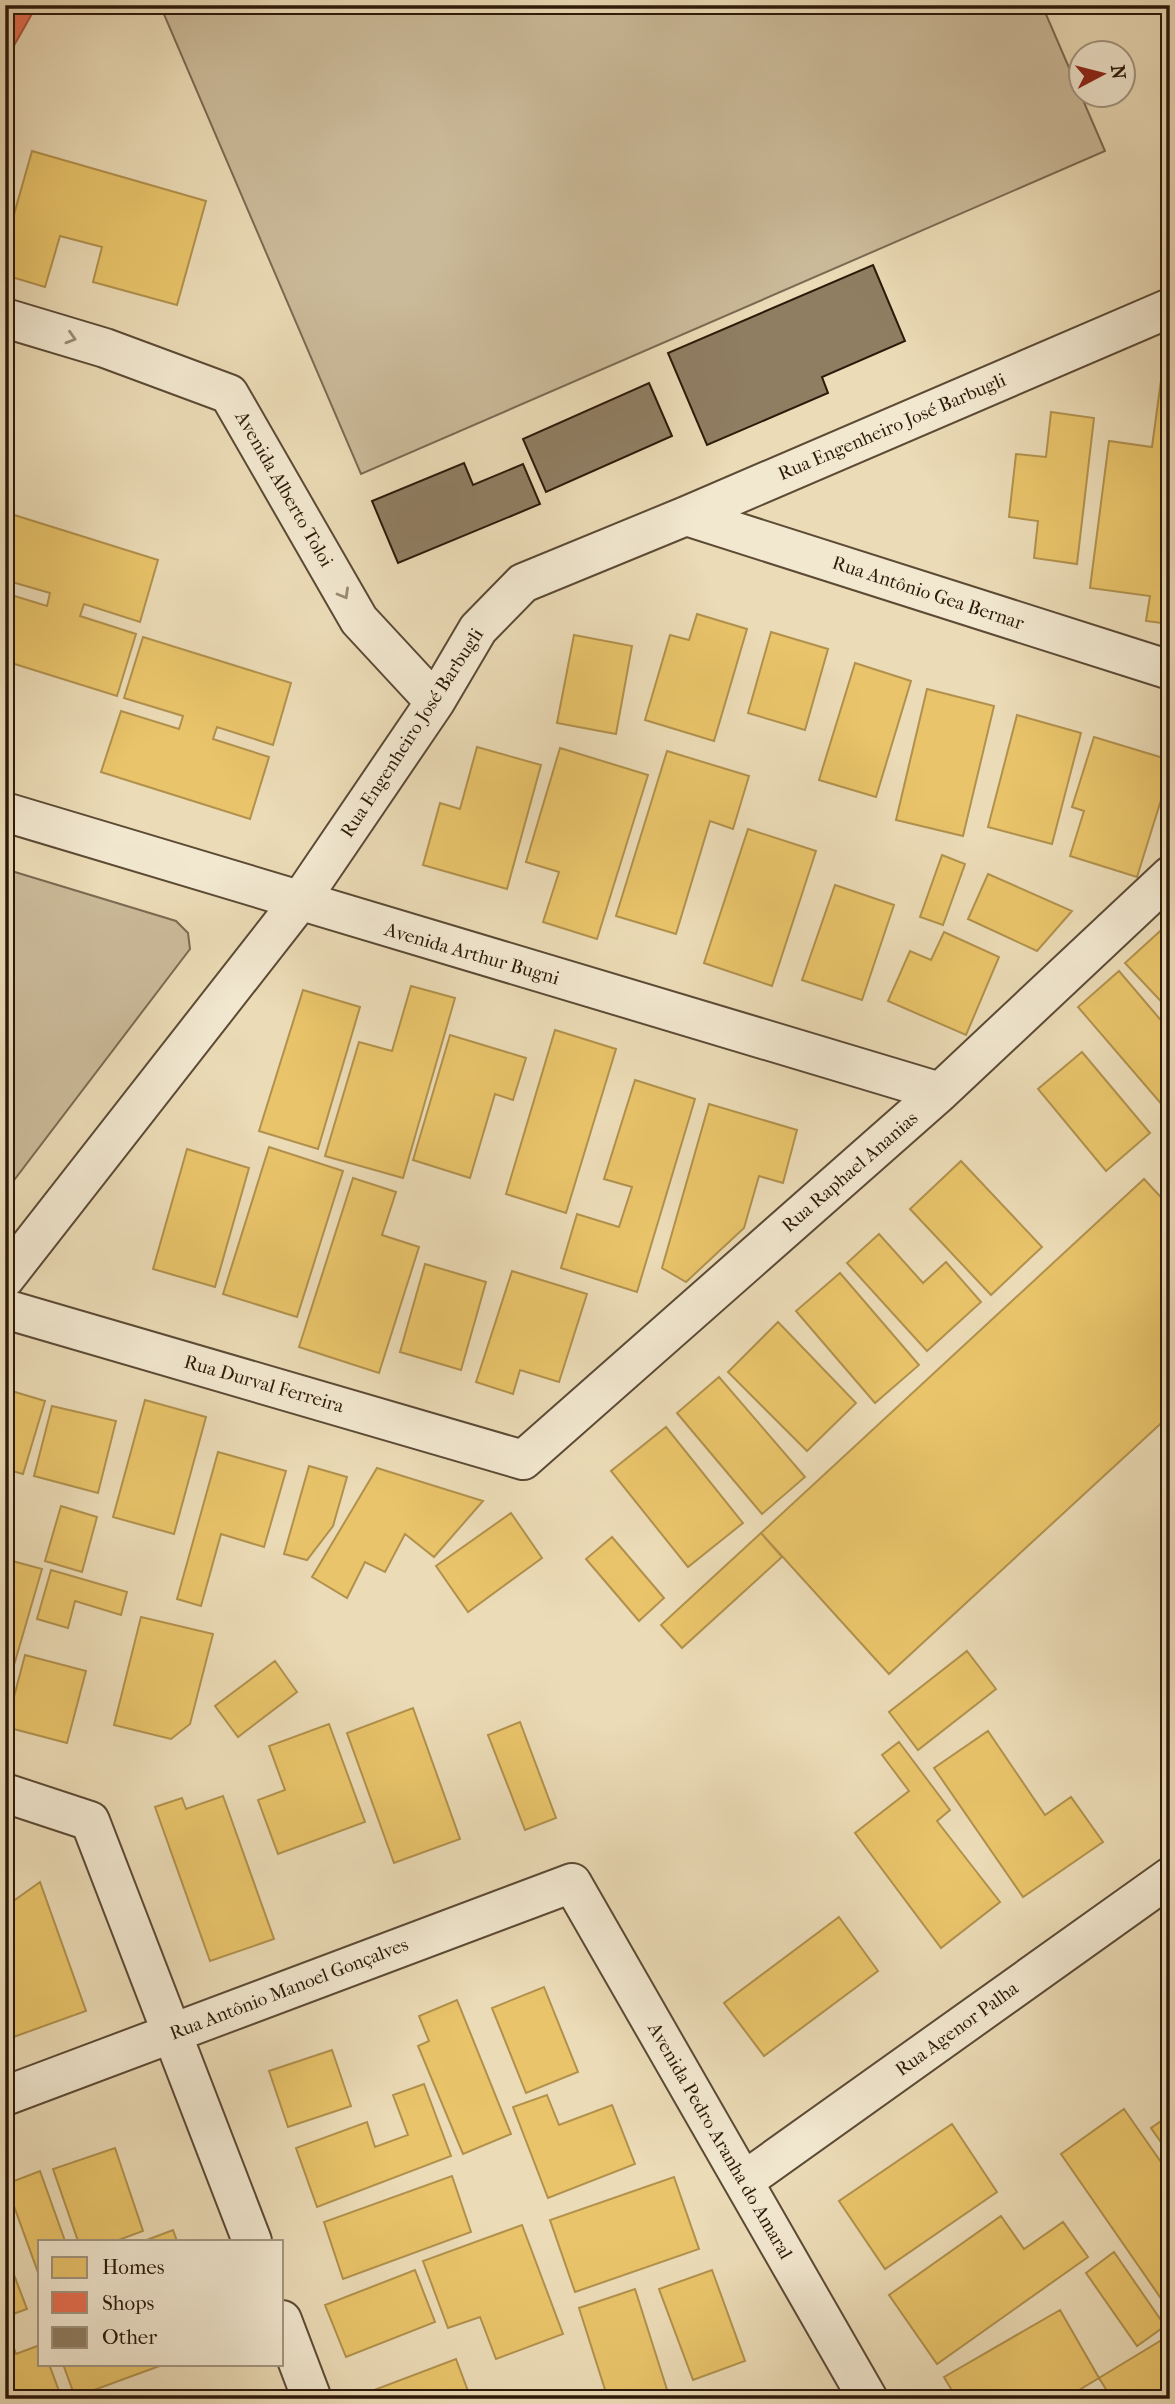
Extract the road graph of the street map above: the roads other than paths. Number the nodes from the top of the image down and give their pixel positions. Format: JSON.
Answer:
{"nodes":[{"id":1,"x":1170,"y":308,"type":"edge"},
{"id":2,"x":5,"y":318,"type":"edge"},
{"id":3,"x":686,"y":516,"type":"junction"},
{"id":4,"x":1170,"y":670,"type":"edge"},
{"id":5,"x":435,"y":702,"type":"junction"},
{"id":6,"x":5,"y":812,"type":"edge"},
{"id":7,"x":1170,"y":876,"type":"edge"},
{"id":8,"x":299,"y":902,"type":"junction"},
{"id":9,"x":940,"y":1092,"type":"junction"},
{"id":10,"x":5,"y":1278,"type":"edge"},
{"id":11,"x":5,"y":1309,"type":"edge"},
{"id":12,"x":523,"y":1460,"type":"joint"},
{"id":13,"x":5,"y":1793,"type":"edge"},
{"id":14,"x":1170,"y":1877,"type":"edge"},
{"id":15,"x":572,"y":1883,"type":"joint"},
{"id":16,"x":173,"y":2033,"type":"junction"},
{"id":17,"x":5,"y":2096,"type":"edge"},
{"id":18,"x":744,"y":2181,"type":"junction"},
{"id":19,"x":252,"y":2240,"type":"edge"},
{"id":20,"x":284,"y":2325,"type":"edge"},
{"id":21,"x":863,"y":2398,"type":"edge"},
{"id":22,"x":312,"y":2399,"type":"edge"}],
"edges":[{"from":1,"to":3,"type":"street","name":"Rua Engenheiro José Barbugli"},
{"from":2,"to":5,"type":"street","name":"Avenida Alberto Toloi","one_way":true},
{"from":3,"to":4,"type":"street","name":"Rua Antônio Gea Bernar"},
{"from":3,"to":5,"type":"street","name":"Rua Engenheiro José Barbugli"},
{"from":5,"to":8,"type":"street","name":"Rua Engenheiro José Barbugli"},
{"from":6,"to":8,"type":"street","name":"Avenida Arthur Bugni"},
{"from":7,"to":9,"type":"street","name":"Rua Raphael Ananias"},
{"from":8,"to":9,"type":"street","name":"Avenida Arthur Bugni"},
{"from":8,"to":10,"type":"street","name":"Rua Engenheiro José Barbugli"},
{"from":9,"to":12,"type":"street","name":"Rua Raphael Ananias"},
{"from":11,"to":12,"type":"street","name":"Rua Durval Ferreira"},
{"from":13,"to":16,"type":"street"},
{"from":14,"to":18,"type":"street","name":"Rua Agenor Palha"},
{"from":15,"to":16,"type":"street","name":"Rua Antônio Manoel Gonçalves"},
{"from":15,"to":18,"type":"street","name":"Avenida Pedro Aranha do Amaral"},
{"from":16,"to":17,"type":"street","name":"Rua Antônio Manoel Gonçalves"},
{"from":16,"to":19,"type":"street"},
{"from":18,"to":21,"type":"street","name":"Avenida Pedro Aranha do Amaral"},
{"from":20,"to":22,"type":"street"}]}
